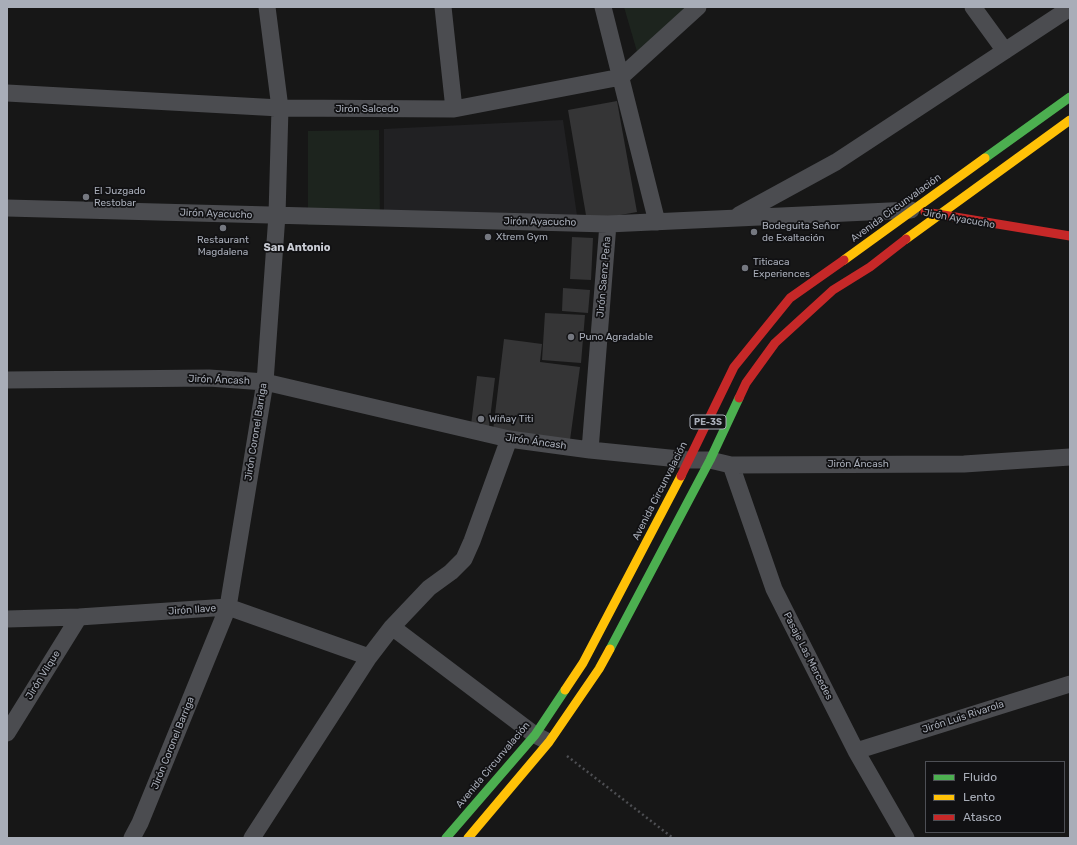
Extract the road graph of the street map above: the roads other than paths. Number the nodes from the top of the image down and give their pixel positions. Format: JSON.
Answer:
{"nodes":[{"id":1,"x":267,"y":7,"type":"edge"},
{"id":2,"x":443,"y":7,"type":"edge"},
{"id":3,"x":603,"y":7,"type":"edge"},
{"id":4,"x":698,"y":7,"type":"edge"},
{"id":5,"x":973,"y":7,"type":"edge"},
{"id":6,"x":1070,"y":8,"type":"edge"},
{"id":7,"x":1005,"y":51,"type":"junction"},
{"id":8,"x":621,"y":77,"type":"junction"},
{"id":9,"x":7,"y":93,"type":"edge"},
{"id":10,"x":1070,"y":97,"type":"edge"},
{"id":11,"x":280,"y":108,"type":"junction"},
{"id":12,"x":454,"y":110,"type":"junction"},
{"id":13,"x":1070,"y":120,"type":"edge"},
{"id":14,"x":7,"y":208,"type":"edge"},
{"id":15,"x":911,"y":210,"type":"junction"},
{"id":16,"x":939,"y":214,"type":"junction"},
{"id":17,"x":277,"y":215,"type":"junction"},
{"id":18,"x":735,"y":218,"type":"junction"},
{"id":19,"x":657,"y":222,"type":"junction"},
{"id":20,"x":608,"y":224,"type":"junction"},
{"id":21,"x":1070,"y":236,"type":"edge"},
{"id":22,"x":7,"y":380,"type":"edge"},
{"id":23,"x":265,"y":382,"type":"junction"},
{"id":24,"x":509,"y":439,"type":"junction"},
{"id":25,"x":590,"y":450,"type":"junction"},
{"id":26,"x":1070,"y":457,"type":"edge"},
{"id":27,"x":689,"y":460,"type":"junction"},
{"id":28,"x":710,"y":460,"type":"junction"},
{"id":29,"x":731,"y":465,"type":"junction"},
{"id":30,"x":228,"y":607,"type":"junction"},
{"id":31,"x":79,"y":617,"type":"junction"},
{"id":32,"x":7,"y":619,"type":"edge"},
{"id":33,"x":392,"y":627,"type":"junction"},
{"id":34,"x":369,"y":658,"type":"junction"},
{"id":35,"x":1070,"y":684,"type":"edge"},
{"id":36,"x":7,"y":733,"type":"edge"},
{"id":37,"x":542,"y":738,"type":"junction"},
{"id":38,"x":856,"y":751,"type":"junction"},
{"id":39,"x":132,"y":838,"type":"edge"},
{"id":40,"x":252,"y":838,"type":"edge"},
{"id":41,"x":446,"y":838,"type":"edge"},
{"id":42,"x":468,"y":838,"type":"edge"},
{"id":43,"x":906,"y":838,"type":"edge"}],
"edges":[{"from":1,"to":11,"type":"street","name":"Jirón Coronel Barriga"},
{"from":2,"to":12,"type":"street"},
{"from":3,"to":8,"type":"street"},
{"from":4,"to":8,"type":"street"},
{"from":5,"to":7,"type":"street"},
{"from":6,"to":7,"type":"street"},
{"from":7,"to":18,"type":"street"},
{"from":8,"to":12,"type":"street","name":"Jirón Salcedo"},
{"from":8,"to":19,"type":"street"},
{"from":9,"to":11,"type":"street","name":"Jirón Salcedo"},
{"from":10,"to":15,"type":"main road","name":"Avenida Circunvalación","number":"PE-3S"},
{"from":11,"to":12,"type":"street","name":"Jirón Salcedo"},
{"from":11,"to":17,"type":"street","name":"Jirón Coronel Barriga"},
{"from":13,"to":16,"type":"main road","name":"Avenida Circunvalación","number":"PE-3S"},
{"from":14,"to":17,"type":"street","name":"Jirón Ayacucho"},
{"from":15,"to":16,"type":"main road","name":"Jirón Ayacucho"},
{"from":15,"to":18,"type":"street","name":"Jirón Ayacucho"},
{"from":15,"to":27,"type":"main road","name":"Avenida Circunvalación","number":"PE-3S"},
{"from":16,"to":21,"type":"main road","name":"Jirón Ayacucho"},
{"from":16,"to":28,"type":"main road","name":"Avenida Circunvalación","number":"PE-3S"},
{"from":17,"to":20,"type":"street","name":"Jirón Ayacucho"},
{"from":17,"to":23,"type":"street","name":"Jirón Coronel Barriga"},
{"from":18,"to":19,"type":"street","name":"Jirón Ayacucho"},
{"from":19,"to":20,"type":"street","name":"Jirón Ayacucho"},
{"from":20,"to":25,"type":"street","name":"Jirón Saenz Peña"},
{"from":22,"to":23,"type":"street","name":"Jirón Áncash"},
{"from":23,"to":24,"type":"street","name":"Jirón Áncash"},
{"from":23,"to":30,"type":"street","name":"Jirón Coronel Barriga"},
{"from":24,"to":25,"type":"street","name":"Jirón Áncash"},
{"from":24,"to":33,"type":"street"},
{"from":25,"to":27,"type":"street","name":"Jirón Áncash"},
{"from":26,"to":29,"type":"street","name":"Jirón Áncash"},
{"from":27,"to":28,"type":"street","name":"Jirón Áncash"},
{"from":27,"to":37,"type":"main road","name":"Avenida Circunvalación","number":"PE-3S"},
{"from":28,"to":29,"type":"street","name":"Jirón Áncash"},
{"from":28,"to":37,"type":"main road","name":"Avenida Circunvalación","number":"PE-3S"},
{"from":29,"to":38,"type":"street","name":"Pasaje Las Mercedes"},
{"from":30,"to":31,"type":"street","name":"Jirón Ilave"},
{"from":30,"to":34,"type":"street","name":"Jirón Ilave"},
{"from":30,"to":39,"type":"street","name":"Jirón Coronel Barriga"},
{"from":31,"to":32,"type":"street","name":"Jirón Ilave"},
{"from":31,"to":36,"type":"street","name":"Jirón Vilque"},
{"from":33,"to":34,"type":"street"},
{"from":33,"to":37,"type":"street"},
{"from":34,"to":40,"type":"street"},
{"from":35,"to":38,"type":"street","name":"Jirón Luis Rivarola"},
{"from":37,"to":41,"type":"main road","name":"Avenida Circunvalación","number":"PE-3S"},
{"from":37,"to":42,"type":"main road","name":"Avenida Circunvalación","number":"PE-3S"},
{"from":38,"to":43,"type":"street","name":"Pasaje Las Mercedes"}]}
